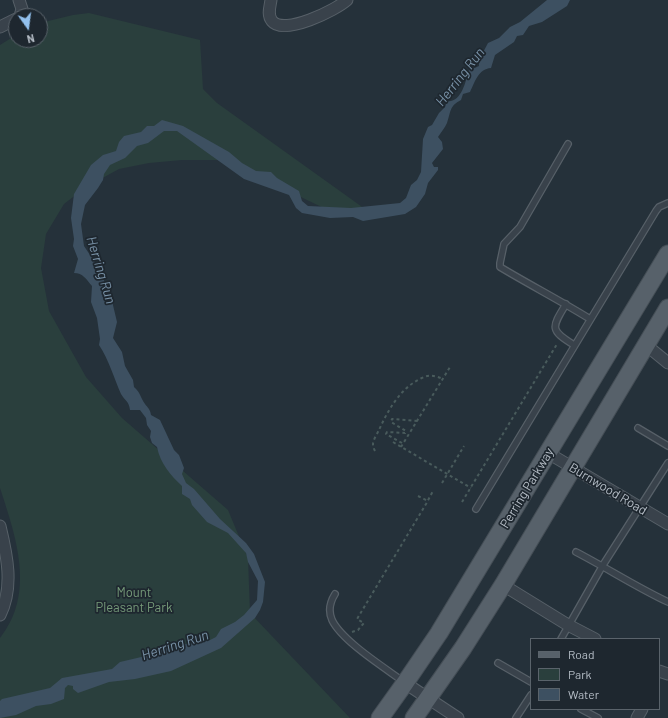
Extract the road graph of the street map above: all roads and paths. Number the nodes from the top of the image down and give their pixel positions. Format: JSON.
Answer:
{"nodes":[{"id":1,"x":271,"y":0,"type":"edge"},
{"id":2,"x":347,"y":0,"type":"edge"},
{"id":3,"x":568,"y":144,"type":"dead end"},
{"id":4,"x":668,"y":202,"type":"edge"},
{"id":5,"x":668,"y":254,"type":"edge"},
{"id":6,"x":566,"y":304,"type":"junction"},
{"id":7,"x":668,"y":308,"type":"edge"},
{"id":8,"x":590,"y":319,"type":"junction"},
{"id":9,"x":558,"y":342,"type":"dead end"},
{"id":10,"x":574,"y":345,"type":"junction"},
{"id":11,"x":646,"y":345,"type":"junction"},
{"id":12,"x":668,"y":363,"type":"edge"},
{"id":13,"x":450,"y":366,"type":"dead end"},
{"id":14,"x":443,"y":378,"type":"junction"},
{"id":15,"x":417,"y":421,"type":"junction"},
{"id":16,"x":638,"y":428,"type":"dead end"},
{"id":17,"x":393,"y":442,"type":"dead end"},
{"id":18,"x":403,"y":444,"type":"junction"},
{"id":19,"x":464,"y":446,"type":"dead end"},
{"id":20,"x":668,"y":446,"type":"edge"},
{"id":21,"x":401,"y":447,"type":"junction"},
{"id":22,"x":375,"y":450,"type":"dead end"},
{"id":23,"x":548,"y":453,"type":"junction"},
{"id":24,"x":668,"y":463,"type":"edge"},
{"id":25,"x":572,"y":467,"type":"junction"},
{"id":26,"x":447,"y":474,"type":"junction"},
{"id":27,"x":442,"y":483,"type":"dead end"},
{"id":28,"x":471,"y":488,"type":"junction"},
{"id":29,"x":433,"y":491,"type":"dead end"},
{"id":30,"x":418,"y":496,"type":"dead end"},
{"id":31,"x":428,"y":501,"type":"junction"},
{"id":32,"x":462,"y":502,"type":"dead end"},
{"id":33,"x":640,"y":508,"type":"junction"},
{"id":34,"x":476,"y":509,"type":"dead end"},
{"id":35,"x":668,"y":524,"type":"edge"},
{"id":36,"x":0,"y":526,"type":"edge"},
{"id":37,"x":576,"y":552,"type":"dead end"},
{"id":38,"x":603,"y":566,"type":"junction"},
{"id":39,"x":503,"y":585,"type":"junction"},
{"id":40,"x":334,"y":594,"type":"dead end"},
{"id":41,"x":668,"y":602,"type":"edge"},
{"id":42,"x":0,"y":615,"type":"edge"},
{"id":43,"x":568,"y":625,"type":"junction"},
{"id":44,"x":350,"y":630,"type":"dead end"},
{"id":45,"x":562,"y":638,"type":"edge"},
{"id":46,"x":593,"y":638,"type":"edge"},
{"id":47,"x":498,"y":663,"type":"dead end"},
{"id":48,"x":530,"y":681,"type":"edge"},
{"id":49,"x":406,"y":683,"type":"junction"},
{"id":50,"x":530,"y":697,"type":"edge"},
{"id":51,"x":429,"y":698,"type":"junction"},
{"id":52,"x":583,"y":710,"type":"edge"},
{"id":53,"x":380,"y":718,"type":"edge"},
{"id":54,"x":414,"y":718,"type":"edge"},
{"id":55,"x":458,"y":718,"type":"edge"},
{"id":56,"x":516,"y":718,"type":"edge"},
{"id":57,"x":598,"y":718,"type":"edge"}],
"edges":[{"from":1,"to":2,"type":"street"},
{"from":3,"to":6,"type":"lane"},
{"from":4,"to":8,"type":"lane"},
{"from":5,"to":23,"type":"main road","name":"Perring Parkway"},
{"from":6,"to":8,"type":"lane"},
{"from":6,"to":10,"type":"lane"},
{"from":7,"to":11,"type":"main road"},
{"from":8,"to":10,"type":"lane"},
{"from":9,"to":28,"type":"path"},
{"from":10,"to":34,"type":"lane"},
{"from":11,"to":12,"type":"street"},
{"from":11,"to":25,"type":"main road"},
{"from":13,"to":14,"type":"path"},
{"from":14,"to":15,"type":"path"},
{"from":14,"to":22,"type":"path"},
{"from":15,"to":18,"type":"path"},
{"from":15,"to":18,"type":"path"},
{"from":16,"to":20,"type":"lane"},
{"from":17,"to":21,"type":"path"},
{"from":18,"to":21,"type":"path"},
{"from":19,"to":26,"type":"path"},
{"from":21,"to":26,"type":"path"},
{"from":23,"to":25,"type":"street","name":"Burnwood Road"},
{"from":23,"to":49,"type":"main road","name":"Perring Parkway"},
{"from":24,"to":33,"type":"lane"},
{"from":25,"to":33,"type":"street","name":"Burnwood Road"},
{"from":25,"to":39,"type":"main road"},
{"from":26,"to":27,"type":"path"},
{"from":26,"to":28,"type":"path"},
{"from":28,"to":32,"type":"path"},
{"from":29,"to":31,"type":"path"},
{"from":30,"to":31,"type":"path"},
{"from":31,"to":44,"type":"path"},
{"from":33,"to":35,"type":"street","name":"Burnwood Road"},
{"from":33,"to":38,"type":"lane"},
{"from":36,"to":42,"type":"street"},
{"from":37,"to":38,"type":"lane"},
{"from":38,"to":41,"type":"lane"},
{"from":38,"to":43,"type":"lane"},
{"from":39,"to":43,"type":"street"},
{"from":39,"to":51,"type":"main road"},
{"from":40,"to":49,"type":"lane"},
{"from":43,"to":45,"type":"lane"},
{"from":43,"to":46,"type":"street"},
{"from":47,"to":48,"type":"lane"},
{"from":49,"to":51,"type":"street"},
{"from":49,"to":53,"type":"main road","name":"Perring Parkway"},
{"from":50,"to":56,"type":"lane"},
{"from":51,"to":54,"type":"main road"},
{"from":51,"to":55,"type":"street"},
{"from":52,"to":57,"type":"lane"}]}
